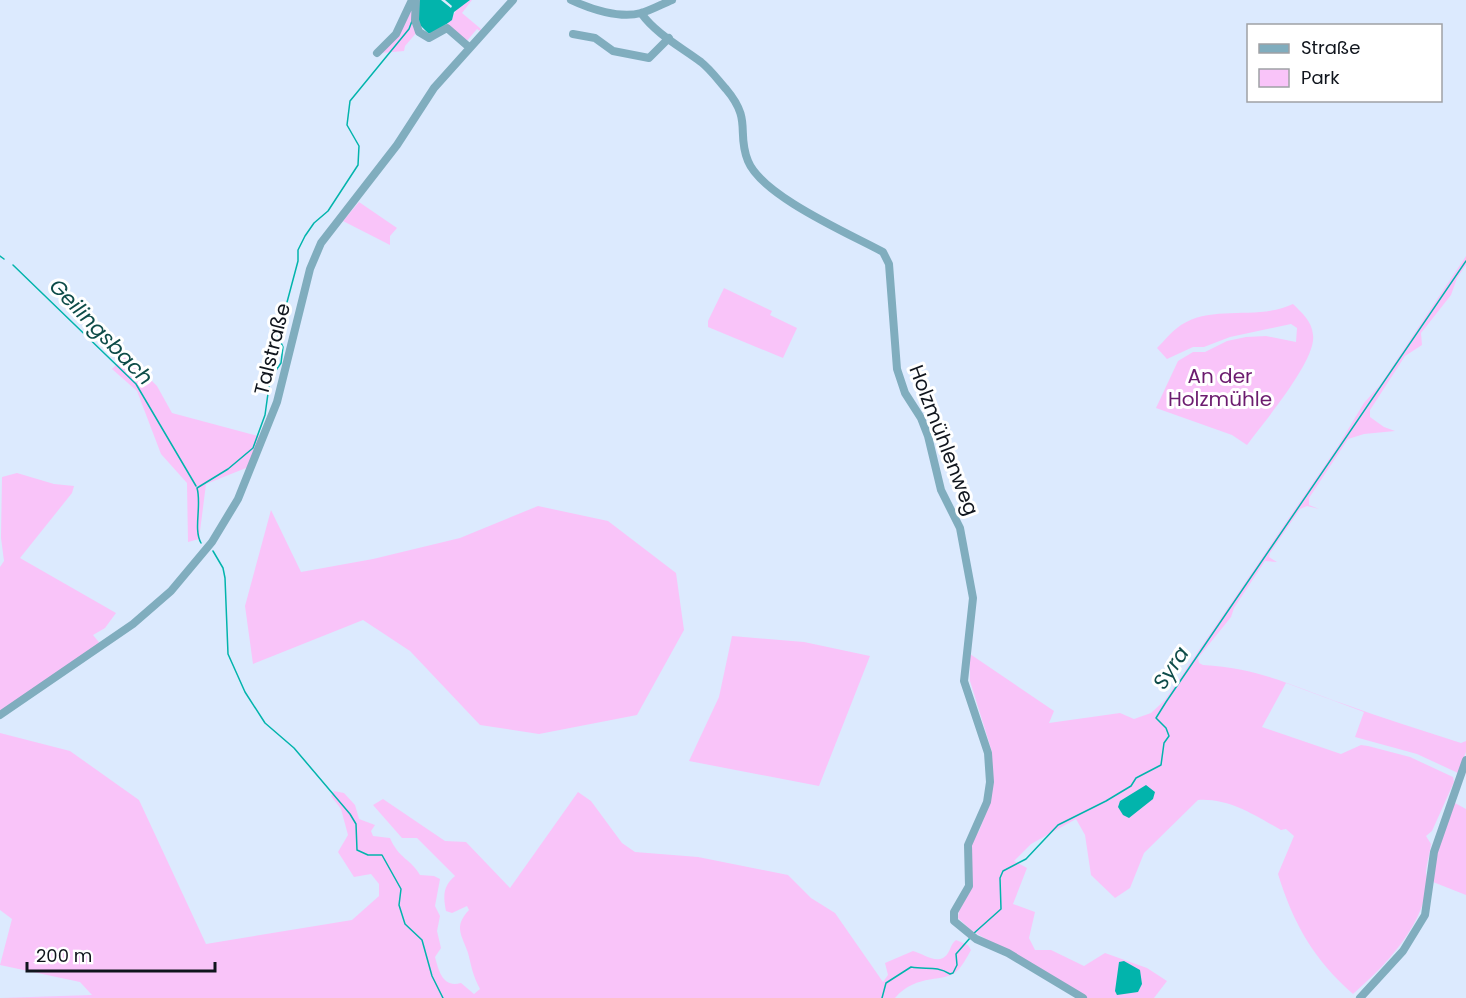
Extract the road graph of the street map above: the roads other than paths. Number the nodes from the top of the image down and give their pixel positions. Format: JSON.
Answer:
{"nodes":[{"id":1,"x":414,"y":0,"type":"edge"},
{"id":2,"x":513,"y":0,"type":"edge"},
{"id":3,"x":571,"y":0,"type":"edge"},
{"id":4,"x":672,"y":0,"type":"edge"},
{"id":5,"x":641,"y":13,"type":"junction"},
{"id":6,"x":573,"y":34,"type":"dead end"},
{"id":7,"x":669,"y":38,"type":"junction"},
{"id":8,"x":470,"y":48,"type":"junction"},
{"id":9,"x":377,"y":53,"type":"dead end"},
{"id":10,"x":0,"y":715,"type":"edge"},
{"id":11,"x":1466,"y":759,"type":"edge"},
{"id":12,"x":1083,"y":998,"type":"edge"},
{"id":13,"x":1360,"y":998,"type":"edge"}],
"edges":[{"from":1,"to":8,"type":"street"},
{"from":1,"to":9,"type":"street"},
{"from":2,"to":8,"type":"street","name":"Talstraße"},
{"from":3,"to":5,"type":"street"},
{"from":4,"to":5,"type":"street"},
{"from":5,"to":7,"type":"street","name":"Holzmühlenweg"},
{"from":6,"to":7,"type":"street"},
{"from":7,"to":12,"type":"street","name":"Holzmühlenweg"},
{"from":8,"to":10,"type":"street","name":"Talstraße"},
{"from":11,"to":13,"type":"street"}]}
